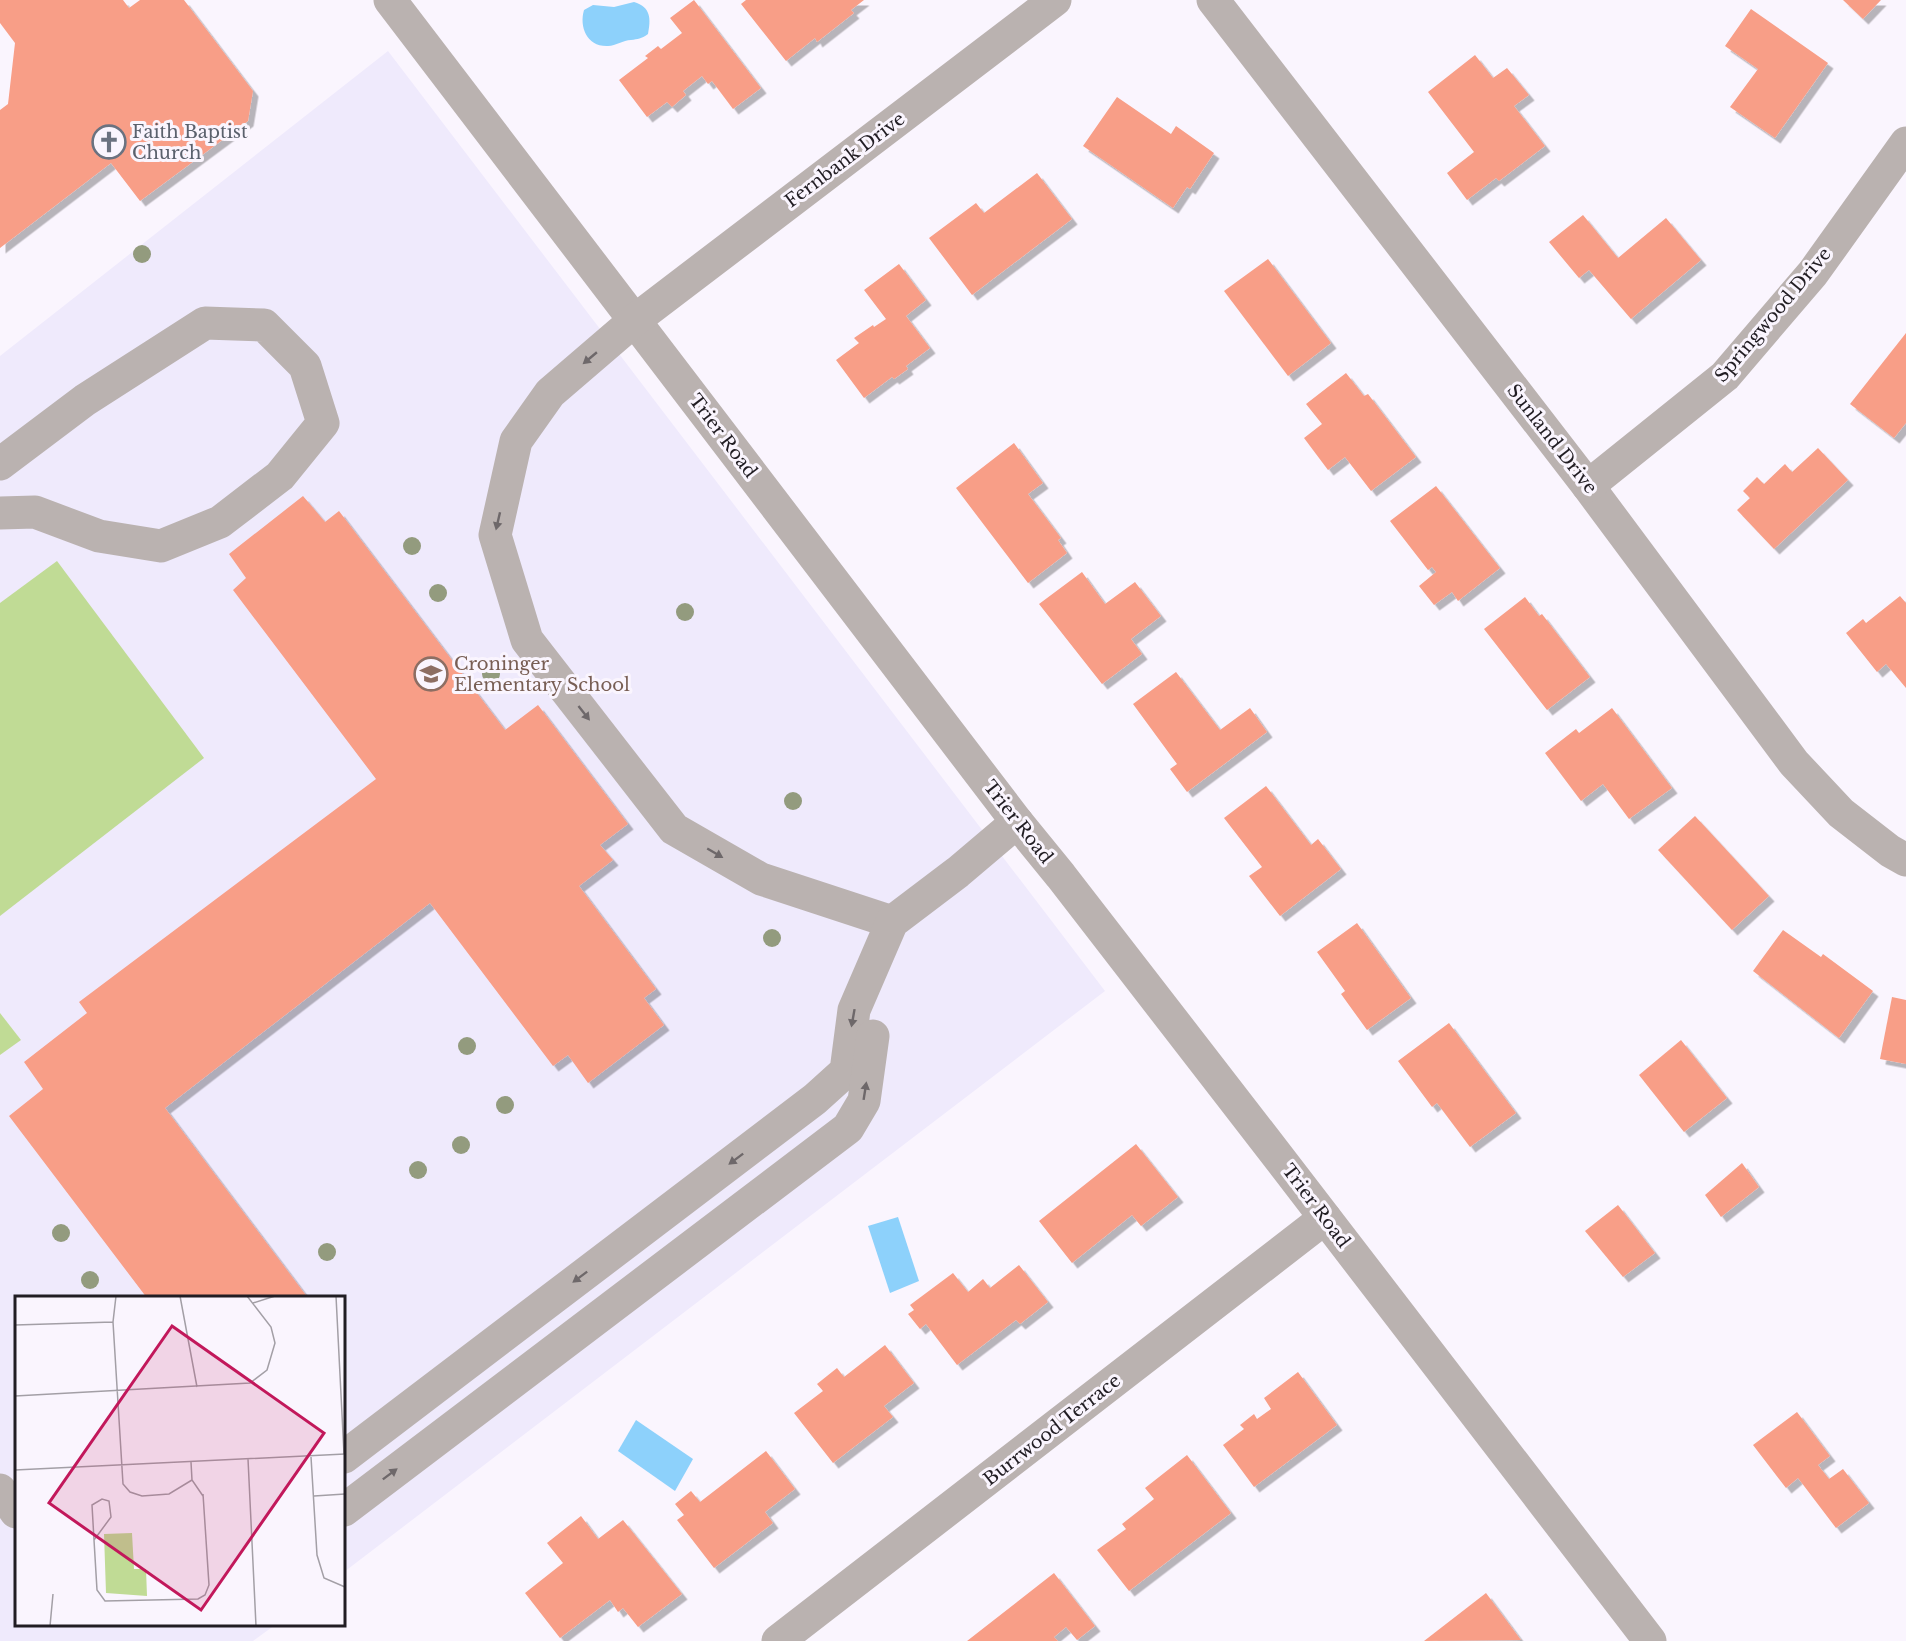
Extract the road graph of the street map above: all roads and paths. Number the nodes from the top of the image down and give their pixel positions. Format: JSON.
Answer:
{"nodes":[{"id":1,"x":390,"y":0,"type":"edge"},
{"id":2,"x":1055,"y":0,"type":"edge"},
{"id":3,"x":1214,"y":0,"type":"edge"},
{"id":4,"x":1906,"y":143,"type":"edge"},
{"id":5,"x":636,"y":320,"type":"junction"},
{"id":6,"x":0,"y":464,"type":"edge"},
{"id":7,"x":1588,"y":486,"type":"junction"},
{"id":8,"x":0,"y":513,"type":"edge"},
{"id":9,"x":1017,"y":822,"type":"junction"},
{"id":10,"x":1906,"y":860,"type":"edge"},
{"id":11,"x":891,"y":922,"type":"junction"},
{"id":12,"x":874,"y":963,"type":"junction"},
{"id":13,"x":846,"y":1071,"type":"junction"},
{"id":14,"x":1325,"y":1218,"type":"junction"},
{"id":15,"x":345,"y":1456,"type":"edge"},
{"id":16,"x":345,"y":1482,"type":"edge"},
{"id":17,"x":0,"y":1490,"type":"edge"},
{"id":18,"x":345,"y":1509,"type":"edge"},
{"id":19,"x":15,"y":1511,"type":"edge"},
{"id":20,"x":778,"y":1641,"type":"edge"},
{"id":21,"x":1650,"y":1641,"type":"edge"}],
"edges":[{"from":1,"to":5,"type":"street","name":"Trier Road"},
{"from":2,"to":5,"type":"street","name":"Fernbank Drive"},
{"from":3,"to":7,"type":"street","name":"Sunland Drive"},
{"from":4,"to":7,"type":"street","name":"Springwood Drive"},
{"from":5,"to":9,"type":"street","name":"Trier Road"},
{"from":5,"to":11,"type":"street","name":"Fernbank Drive","one_way":true},
{"from":6,"to":8,"type":"street"},
{"from":7,"to":10,"type":"street","name":"Sunland Drive"},
{"from":9,"to":11,"type":"street"},
{"from":9,"to":14,"type":"street","name":"Trier Road"},
{"from":11,"to":12,"type":"street"},
{"from":12,"to":13,"type":"street","one_way":true},
{"from":18,"to":12,"type":"street","one_way":true},
{"from":13,"to":15,"type":"street","one_way":true},
{"from":13,"to":16,"type":"street"},
{"from":14,"to":20,"type":"street","name":"Burrwood Terrace"},
{"from":14,"to":21,"type":"street","name":"Trier Road"},
{"from":17,"to":19,"type":"street"}]}
